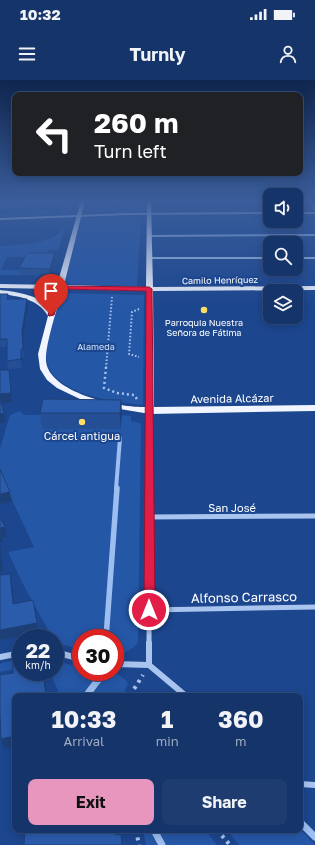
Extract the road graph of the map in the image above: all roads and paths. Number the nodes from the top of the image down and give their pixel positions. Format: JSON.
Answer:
{"nodes":[{"id":1,"x":149,"y":236,"type":"edge"},
{"id":2,"x":73,"y":237,"type":"edge"},
{"id":3,"x":149,"y":258,"type":"junction"},
{"id":4,"x":263,"y":258,"type":"edge"},
{"id":5,"x":303,"y":258,"type":"edge"},
{"id":6,"x":315,"y":258,"type":"edge"},
{"id":7,"x":0,"y":286,"type":"edge"},
{"id":8,"x":60,"y":287,"type":"junction"},
{"id":9,"x":315,"y":288,"type":"edge"},
{"id":10,"x":149,"y":289,"type":"junction"},
{"id":11,"x":0,"y":292,"type":"edge"},
{"id":12,"x":112,"y":293,"type":"dead end"},
{"id":13,"x":51,"y":315,"type":"junction"},
{"id":14,"x":315,"y":408,"type":"edge"},
{"id":15,"x":138,"y":410,"type":"junction"},
{"id":16,"x":150,"y":411,"type":"junction"},
{"id":17,"x":315,"y":516,"type":"edge"},
{"id":18,"x":150,"y":517,"type":"junction"},
{"id":19,"x":315,"y":608,"type":"edge"},
{"id":20,"x":149,"y":610,"type":"junction"},
{"id":21,"x":12,"y":655,"type":"edge"},
{"id":22,"x":0,"y":657,"type":"edge"},
{"id":23,"x":124,"y":665,"type":"edge"},
{"id":24,"x":149,"y":666,"type":"junction"},
{"id":25,"x":133,"y":693,"type":"edge"},
{"id":26,"x":182,"y":693,"type":"edge"},
{"id":27,"x":303,"y":784,"type":"edge"},
{"id":28,"x":315,"y":785,"type":"edge"},
{"id":29,"x":137,"y":833,"type":"edge"},
{"id":30,"x":220,"y":833,"type":"edge"},
{"id":31,"x":139,"y":845,"type":"edge"},
{"id":32,"x":230,"y":845,"type":"edge"}],
"edges":[{"from":1,"to":3,"type":"main road"},
{"from":2,"to":8,"type":"main road","name":"Avenida Alcázar"},
{"from":3,"to":4,"type":"street"},
{"from":3,"to":10,"type":"main road"},
{"from":5,"to":6,"type":"street"},
{"from":7,"to":8,"type":"main road","name":"Camilo Henríquez"},
{"from":8,"to":10,"type":"main road","name":"Camilo Henríquez"},
{"from":8,"to":13,"type":"main road","name":"Avenida Alcázar"},
{"from":9,"to":10,"type":"main road","name":"Camilo Henríquez"},
{"from":10,"to":16,"type":"main road"},
{"from":11,"to":13,"type":"main road"},
{"from":12,"to":15,"type":"path"},
{"from":13,"to":15,"type":"main road","name":"Avenida Alcázar"},
{"from":14,"to":16,"type":"main road","name":"Avenida Alcázar"},
{"from":15,"to":16,"type":"main road","name":"Avenida Alcázar"},
{"from":16,"to":18,"type":"street"},
{"from":17,"to":18,"type":"street","name":"San José"},
{"from":18,"to":20,"type":"street"},
{"from":19,"to":20,"type":"street","name":"Alfonso Carrasco"},
{"from":20,"to":24,"type":"street"},
{"from":21,"to":22,"type":"street"},
{"from":23,"to":24,"type":"street"},
{"from":24,"to":25,"type":"path"},
{"from":24,"to":26,"type":"street"},
{"from":27,"to":28,"type":"street"},
{"from":29,"to":31,"type":"path"},
{"from":30,"to":32,"type":"path"}]}
